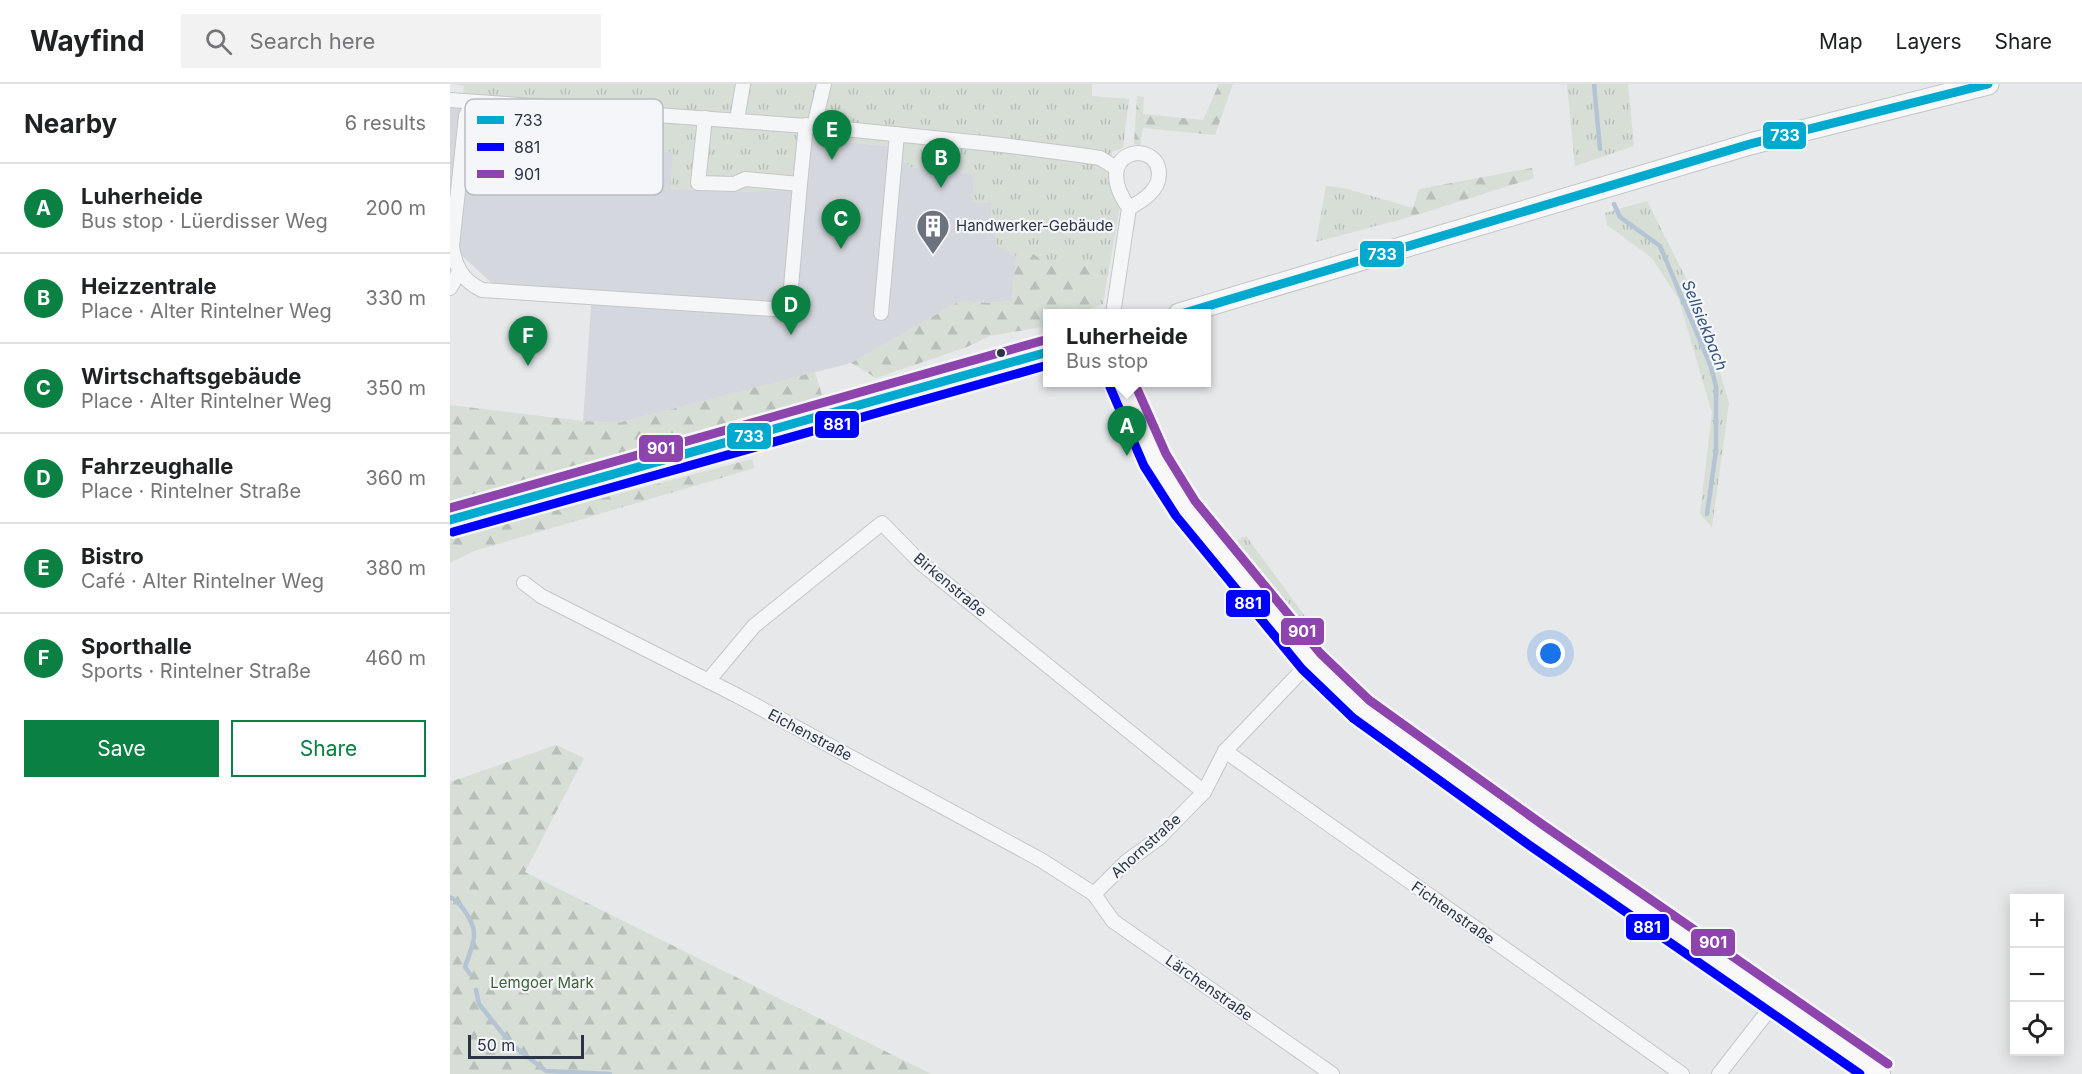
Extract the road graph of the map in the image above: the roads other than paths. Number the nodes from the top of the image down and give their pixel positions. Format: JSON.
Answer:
{"nodes":[{"id":1,"x":743,"y":84,"type":"edge"},
{"id":2,"x":824,"y":84,"type":"edge"},
{"id":3,"x":1988,"y":84,"type":"edge"},
{"id":4,"x":450,"y":100,"type":"edge"},
{"id":5,"x":465,"y":101,"type":"edge"},
{"id":6,"x":663,"y":115,"type":"edge"},
{"id":7,"x":705,"y":118,"type":"junction"},
{"id":8,"x":737,"y":120,"type":"junction"},
{"id":9,"x":465,"y":125,"type":"edge"},
{"id":10,"x":810,"y":126,"type":"junction"},
{"id":11,"x":897,"y":134,"type":"junction"},
{"id":12,"x":1116,"y":168,"type":"junction"},
{"id":13,"x":800,"y":184,"type":"junction"},
{"id":14,"x":1129,"y":207,"type":"junction"},
{"id":15,"x":459,"y":272,"type":"junction"},
{"id":16,"x":450,"y":288,"type":"edge"},
{"id":17,"x":1114,"y":309,"type":"edge"},
{"id":18,"x":1196,"y":309,"type":"edge"},
{"id":19,"x":881,"y":313,"type":"dead end"},
{"id":20,"x":1043,"y":353,"type":"edge"},
{"id":21,"x":1123,"y":387,"type":"edge"},
{"id":22,"x":450,"y":520,"type":"edge"},
{"id":23,"x":524,"y":583,"type":"dead end"},
{"id":24,"x":1311,"y":661,"type":"junction"},
{"id":25,"x":708,"y":681,"type":"junction"},
{"id":26,"x":1225,"y":751,"type":"junction"},
{"id":27,"x":1204,"y":792,"type":"junction"},
{"id":28,"x":1094,"y":894,"type":"junction"},
{"id":29,"x":1776,"y":1001,"type":"junction"},
{"id":30,"x":1332,"y":1074,"type":"edge"},
{"id":31,"x":1682,"y":1074,"type":"edge"},
{"id":32,"x":1719,"y":1074,"type":"edge"},
{"id":33,"x":1881,"y":1074,"type":"edge"}],
"edges":[{"from":1,"to":8,"type":"street"},
{"from":2,"to":10,"type":"street"},
{"from":3,"to":18,"type":"main road"},
{"from":4,"to":5,"type":"street"},
{"from":6,"to":7,"type":"street"},
{"from":7,"to":8,"type":"street"},
{"from":7,"to":13,"type":"street"},
{"from":8,"to":10,"type":"street"},
{"from":9,"to":15,"type":"street"},
{"from":10,"to":11,"type":"street"},
{"from":10,"to":13,"type":"street"},
{"from":11,"to":12,"type":"street"},
{"from":11,"to":19,"type":"street"},
{"from":12,"to":14,"type":"street"},
{"from":12,"to":14,"type":"street"},
{"from":13,"to":15,"type":"street"},
{"from":14,"to":17,"type":"street"},
{"from":15,"to":16,"type":"street"},
{"from":20,"to":22,"type":"main road"},
{"from":21,"to":24,"type":"main road"},
{"from":23,"to":25,"type":"street","name":"Eichenstraße"},
{"from":24,"to":26,"type":"street","name":"Ahornstraße"},
{"from":24,"to":29,"type":"main road"},
{"from":25,"to":27,"type":"street","name":"Birkenstraße"},
{"from":25,"to":28,"type":"street","name":"Eichenstraße"},
{"from":26,"to":27,"type":"street","name":"Ahornstraße"},
{"from":26,"to":31,"type":"street","name":"Fichtenstraße"},
{"from":27,"to":28,"type":"street","name":"Ahornstraße"},
{"from":28,"to":30,"type":"street","name":"Lärchenstraße"},
{"from":29,"to":32,"type":"street"},
{"from":29,"to":33,"type":"main road"}]}
